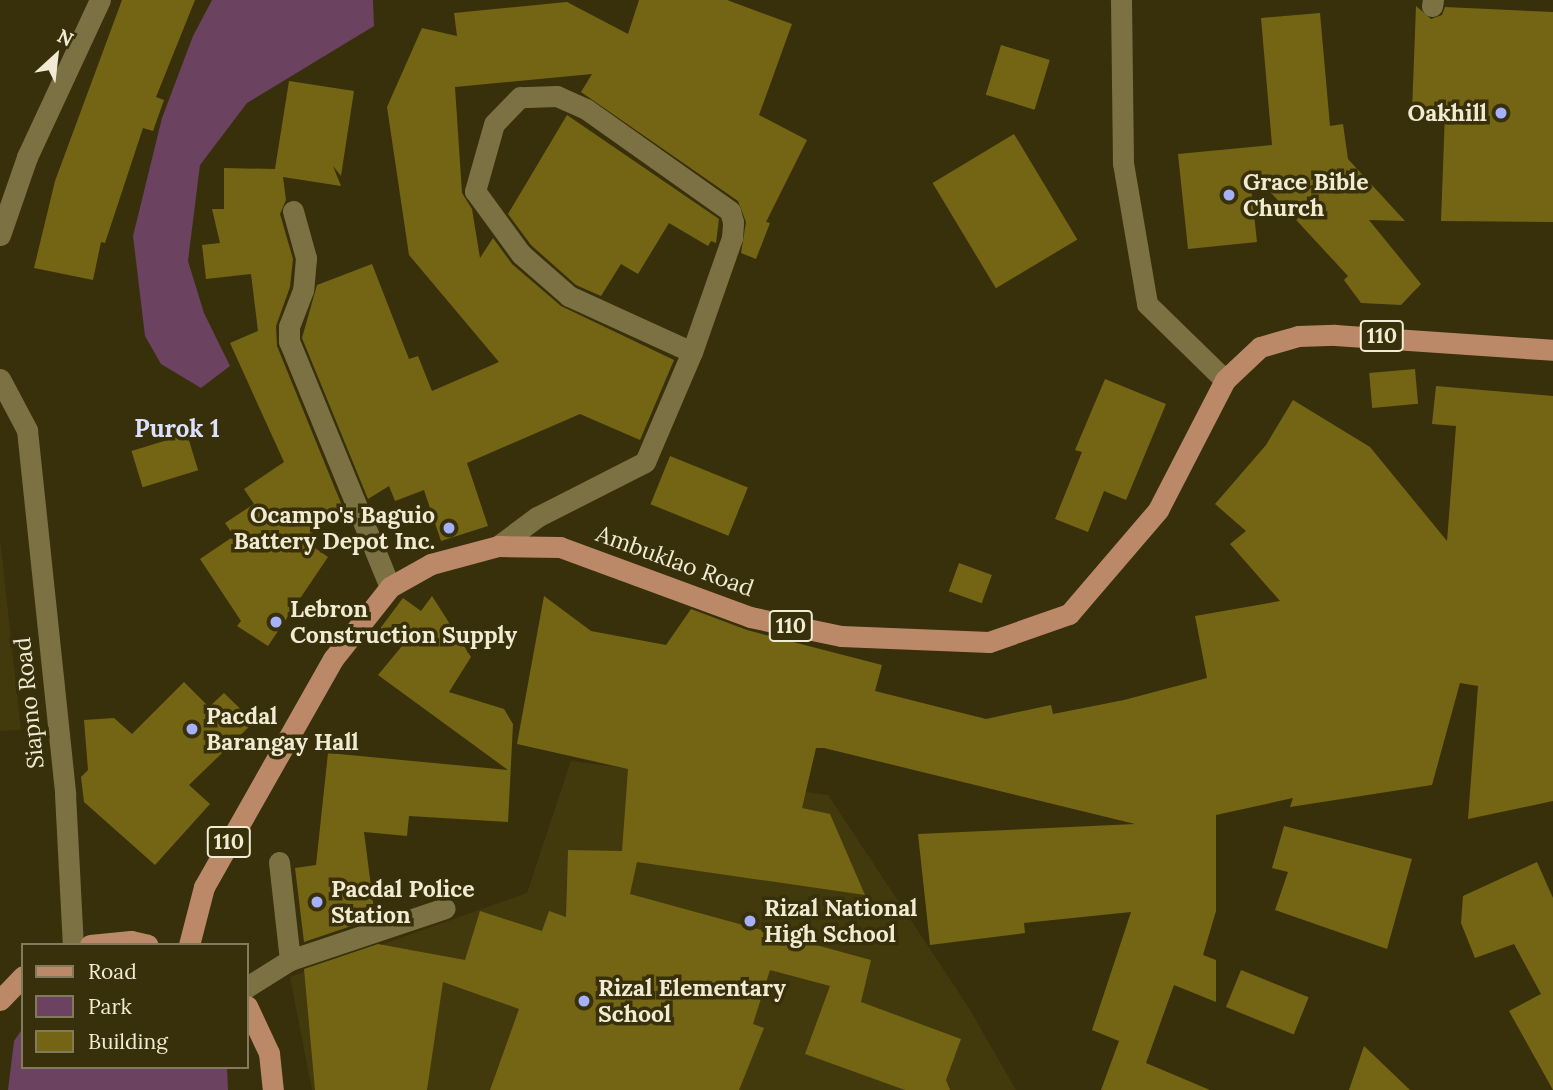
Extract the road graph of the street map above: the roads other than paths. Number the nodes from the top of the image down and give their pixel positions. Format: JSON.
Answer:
{"nodes":[{"id":1,"x":100,"y":0,"type":"edge"},
{"id":2,"x":1119,"y":2,"type":"edge"},
{"id":3,"x":293,"y":211,"type":"dead end"},
{"id":4,"x":0,"y":235,"type":"edge"},
{"id":5,"x":1553,"y":350,"type":"edge"},
{"id":6,"x":692,"y":352,"type":"junction"},
{"id":7,"x":0,"y":379,"type":"edge"},
{"id":8,"x":1225,"y":380,"type":"junction"},
{"id":9,"x":498,"y":546,"type":"junction"},
{"id":10,"x":390,"y":587,"type":"junction"},
{"id":11,"x":279,"y":862,"type":"dead end"},
{"id":12,"x":445,"y":908,"type":"dead end"},
{"id":13,"x":73,"y":943,"type":"edge"},
{"id":14,"x":110,"y":943,"type":"edge"},
{"id":15,"x":140,"y":943,"type":"edge"},
{"id":16,"x":190,"y":943,"type":"edge"},
{"id":17,"x":290,"y":960,"type":"junction"},
{"id":18,"x":21,"y":978,"type":"edge"},
{"id":19,"x":248,"y":986,"type":"edge"},
{"id":20,"x":0,"y":1000,"type":"edge"},
{"id":21,"x":248,"y":1008,"type":"edge"},
{"id":22,"x":273,"y":1090,"type":"edge"}],
"edges":[{"from":1,"to":4,"type":"street"},
{"from":2,"to":8,"type":"street"},
{"from":3,"to":10,"type":"street"},
{"from":5,"to":8,"type":"main road","name":"Ambuklao Road","number":"110"},
{"from":6,"to":6,"type":"street"},
{"from":6,"to":9,"type":"street"},
{"from":7,"to":13,"type":"street","name":"Siapno Road"},
{"from":8,"to":9,"type":"main road","name":"Ambuklao Road","number":"110"},
{"from":9,"to":10,"type":"main road","name":"Ambuklao Road","number":"110"},
{"from":10,"to":16,"type":"main road","name":"Ambuklao Road","number":"110"},
{"from":11,"to":17,"type":"street"},
{"from":12,"to":17,"type":"street"},
{"from":14,"to":15,"type":"main road"},
{"from":17,"to":19,"type":"street"},
{"from":18,"to":20,"type":"main road"},
{"from":21,"to":22,"type":"main road"}]}
